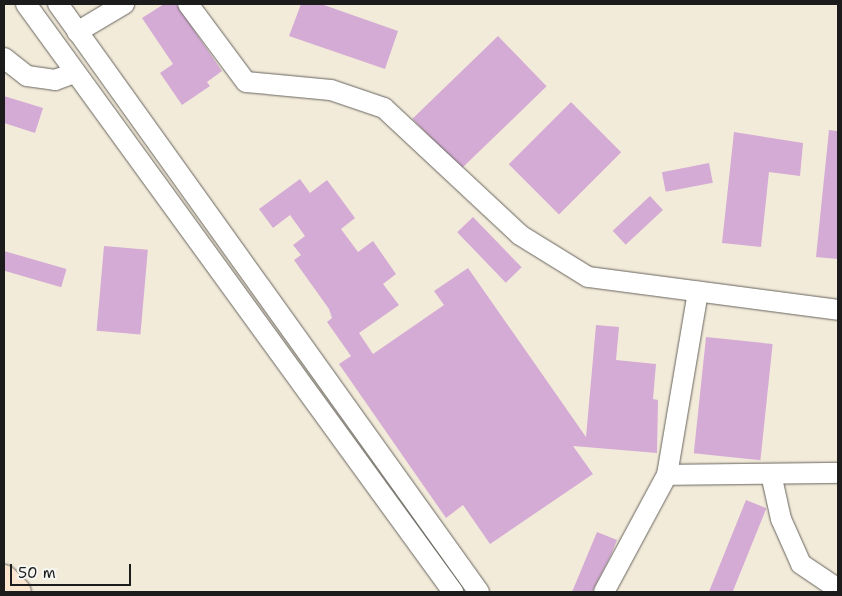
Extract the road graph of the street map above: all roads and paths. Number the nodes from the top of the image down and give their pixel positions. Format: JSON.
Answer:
{"nodes":[{"id":1,"x":26,"y":4,"type":"edge"},
{"id":2,"x":58,"y":4,"type":"edge"},
{"id":3,"x":124,"y":4,"type":"edge"},
{"id":4,"x":188,"y":4,"type":"edge"},
{"id":5,"x":77,"y":32,"type":"junction"},
{"id":6,"x":4,"y":58,"type":"edge"},
{"id":7,"x":74,"y":73,"type":"junction"},
{"id":8,"x":698,"y":292,"type":"junction"},
{"id":9,"x":838,"y":310,"type":"edge"},
{"id":10,"x":772,"y":474,"type":"junction"},
{"id":11,"x":838,"y":474,"type":"edge"},
{"id":12,"x":667,"y":475,"type":"junction"},
{"id":13,"x":4,"y":579,"type":"edge"},
{"id":14,"x":838,"y":589,"type":"edge"},
{"id":15,"x":609,"y":591,"type":"edge"},
{"id":16,"x":17,"y":592,"type":"edge"},
{"id":17,"x":453,"y":592,"type":"edge"},
{"id":18,"x":478,"y":592,"type":"edge"}],
"edges":[{"from":1,"to":7,"type":"street"},
{"from":2,"to":5,"type":"street"},
{"from":3,"to":5,"type":"street"},
{"from":4,"to":8,"type":"street"},
{"from":5,"to":18,"type":"street"},
{"from":6,"to":7,"type":"street"},
{"from":7,"to":17,"type":"street"},
{"from":8,"to":9,"type":"street"},
{"from":8,"to":12,"type":"street"},
{"from":10,"to":11,"type":"street"},
{"from":10,"to":12,"type":"street"},
{"from":10,"to":14,"type":"street"},
{"from":12,"to":15,"type":"street"},
{"from":13,"to":16,"type":"street"}]}
